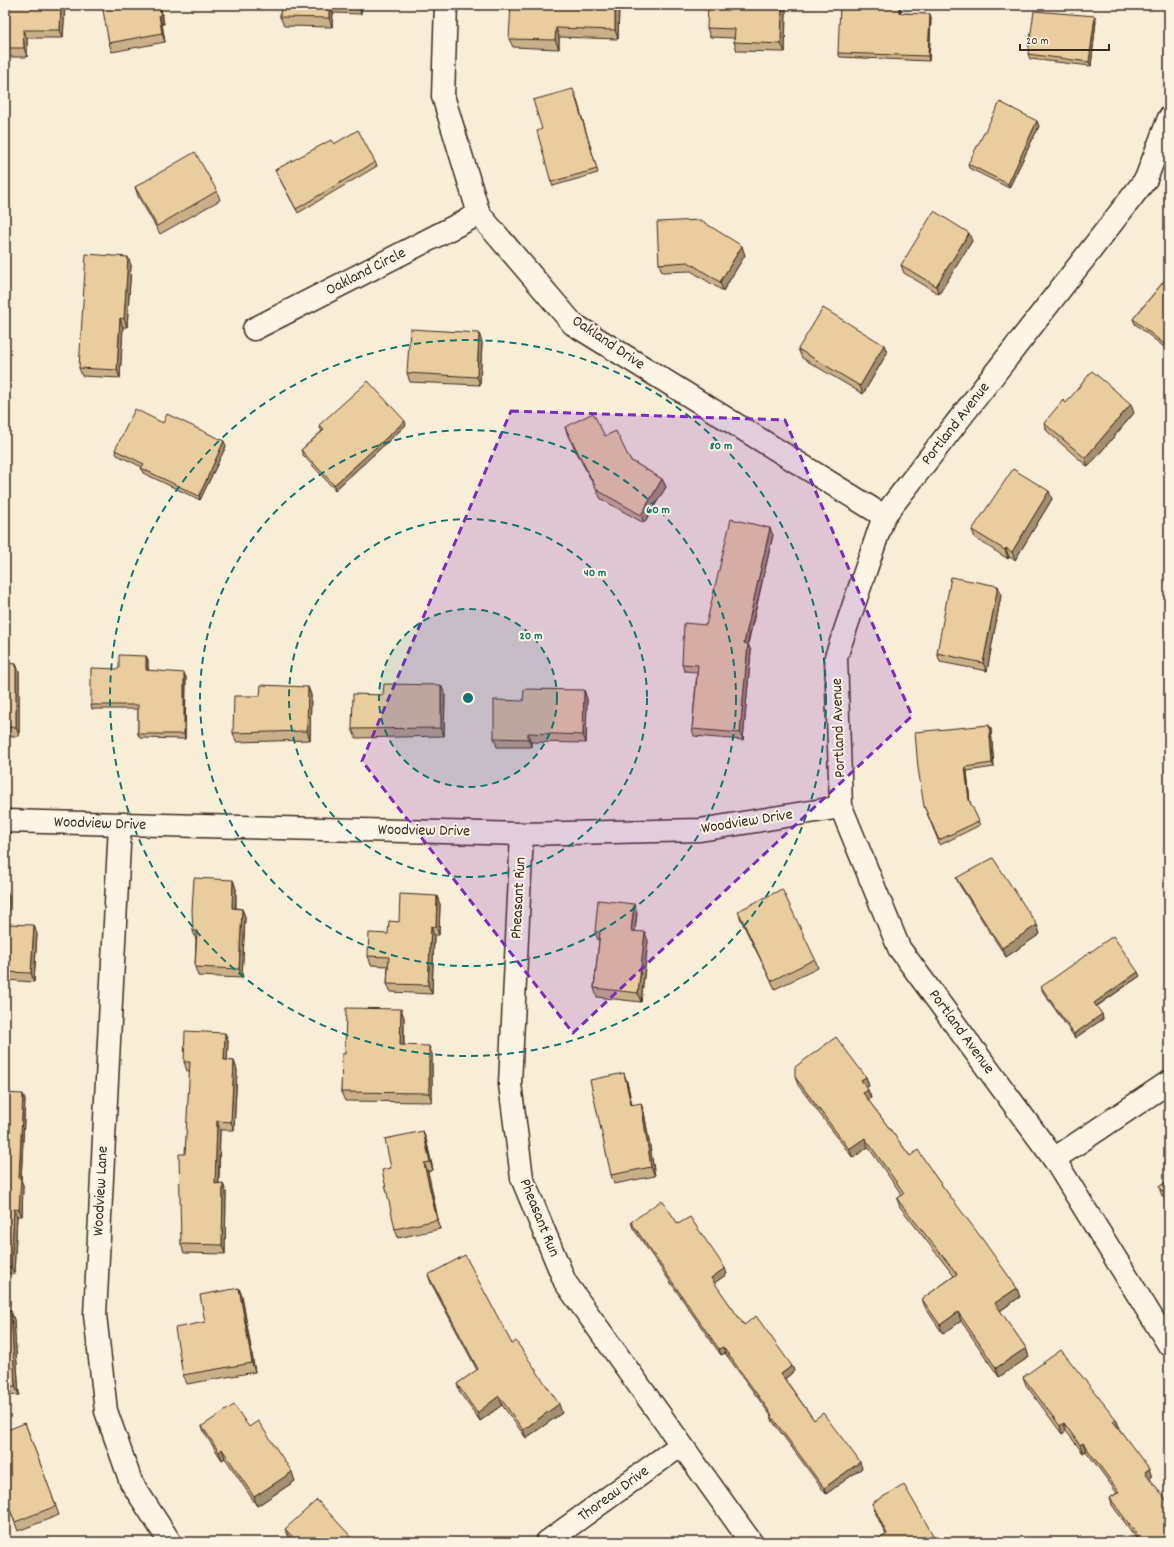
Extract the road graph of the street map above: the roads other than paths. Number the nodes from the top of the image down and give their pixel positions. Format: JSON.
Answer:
{"nodes":[{"id":1,"x":446,"y":5,"type":"edge"},
{"id":2,"x":1169,"y":118,"type":"edge"},
{"id":3,"x":479,"y":214,"type":"junction"},
{"id":4,"x":254,"y":329,"type":"dead end"},
{"id":5,"x":884,"y":516,"type":"junction"},
{"id":6,"x":842,"y":807,"type":"junction"},
{"id":7,"x":5,"y":821,"type":"edge"},
{"id":8,"x":120,"y":825,"type":"junction"},
{"id":9,"x":522,"y":834,"type":"junction"},
{"id":10,"x":1169,"y":1082,"type":"edge"},
{"id":11,"x":1054,"y":1159,"type":"junction"},
{"id":12,"x":1169,"y":1345,"type":"edge"},
{"id":13,"x":681,"y":1445,"type":"junction"},
{"id":14,"x":170,"y":1542,"type":"edge"},
{"id":15,"x":547,"y":1542,"type":"edge"},
{"id":16,"x":751,"y":1542,"type":"edge"}],
"edges":[{"from":1,"to":3,"type":"street","name":"Oakland Drive"},
{"from":2,"to":5,"type":"street","name":"Portland Avenue"},
{"from":3,"to":4,"type":"street","name":"Oakland Circle"},
{"from":3,"to":5,"type":"street","name":"Oakland Drive"},
{"from":5,"to":6,"type":"street","name":"Portland Avenue"},
{"from":6,"to":9,"type":"street","name":"Woodview Drive"},
{"from":6,"to":11,"type":"street","name":"Portland Avenue"},
{"from":7,"to":8,"type":"street","name":"Woodview Drive"},
{"from":8,"to":9,"type":"street","name":"Woodview Drive"},
{"from":8,"to":14,"type":"street","name":"Woodview Lane"},
{"from":9,"to":13,"type":"street","name":"Pheasant Run"},
{"from":10,"to":11,"type":"street"},
{"from":11,"to":12,"type":"street","name":"Portland Avenue"},
{"from":13,"to":15,"type":"street","name":"Thoreau Drive"},
{"from":13,"to":16,"type":"street","name":"Pheasant Run"}]}
